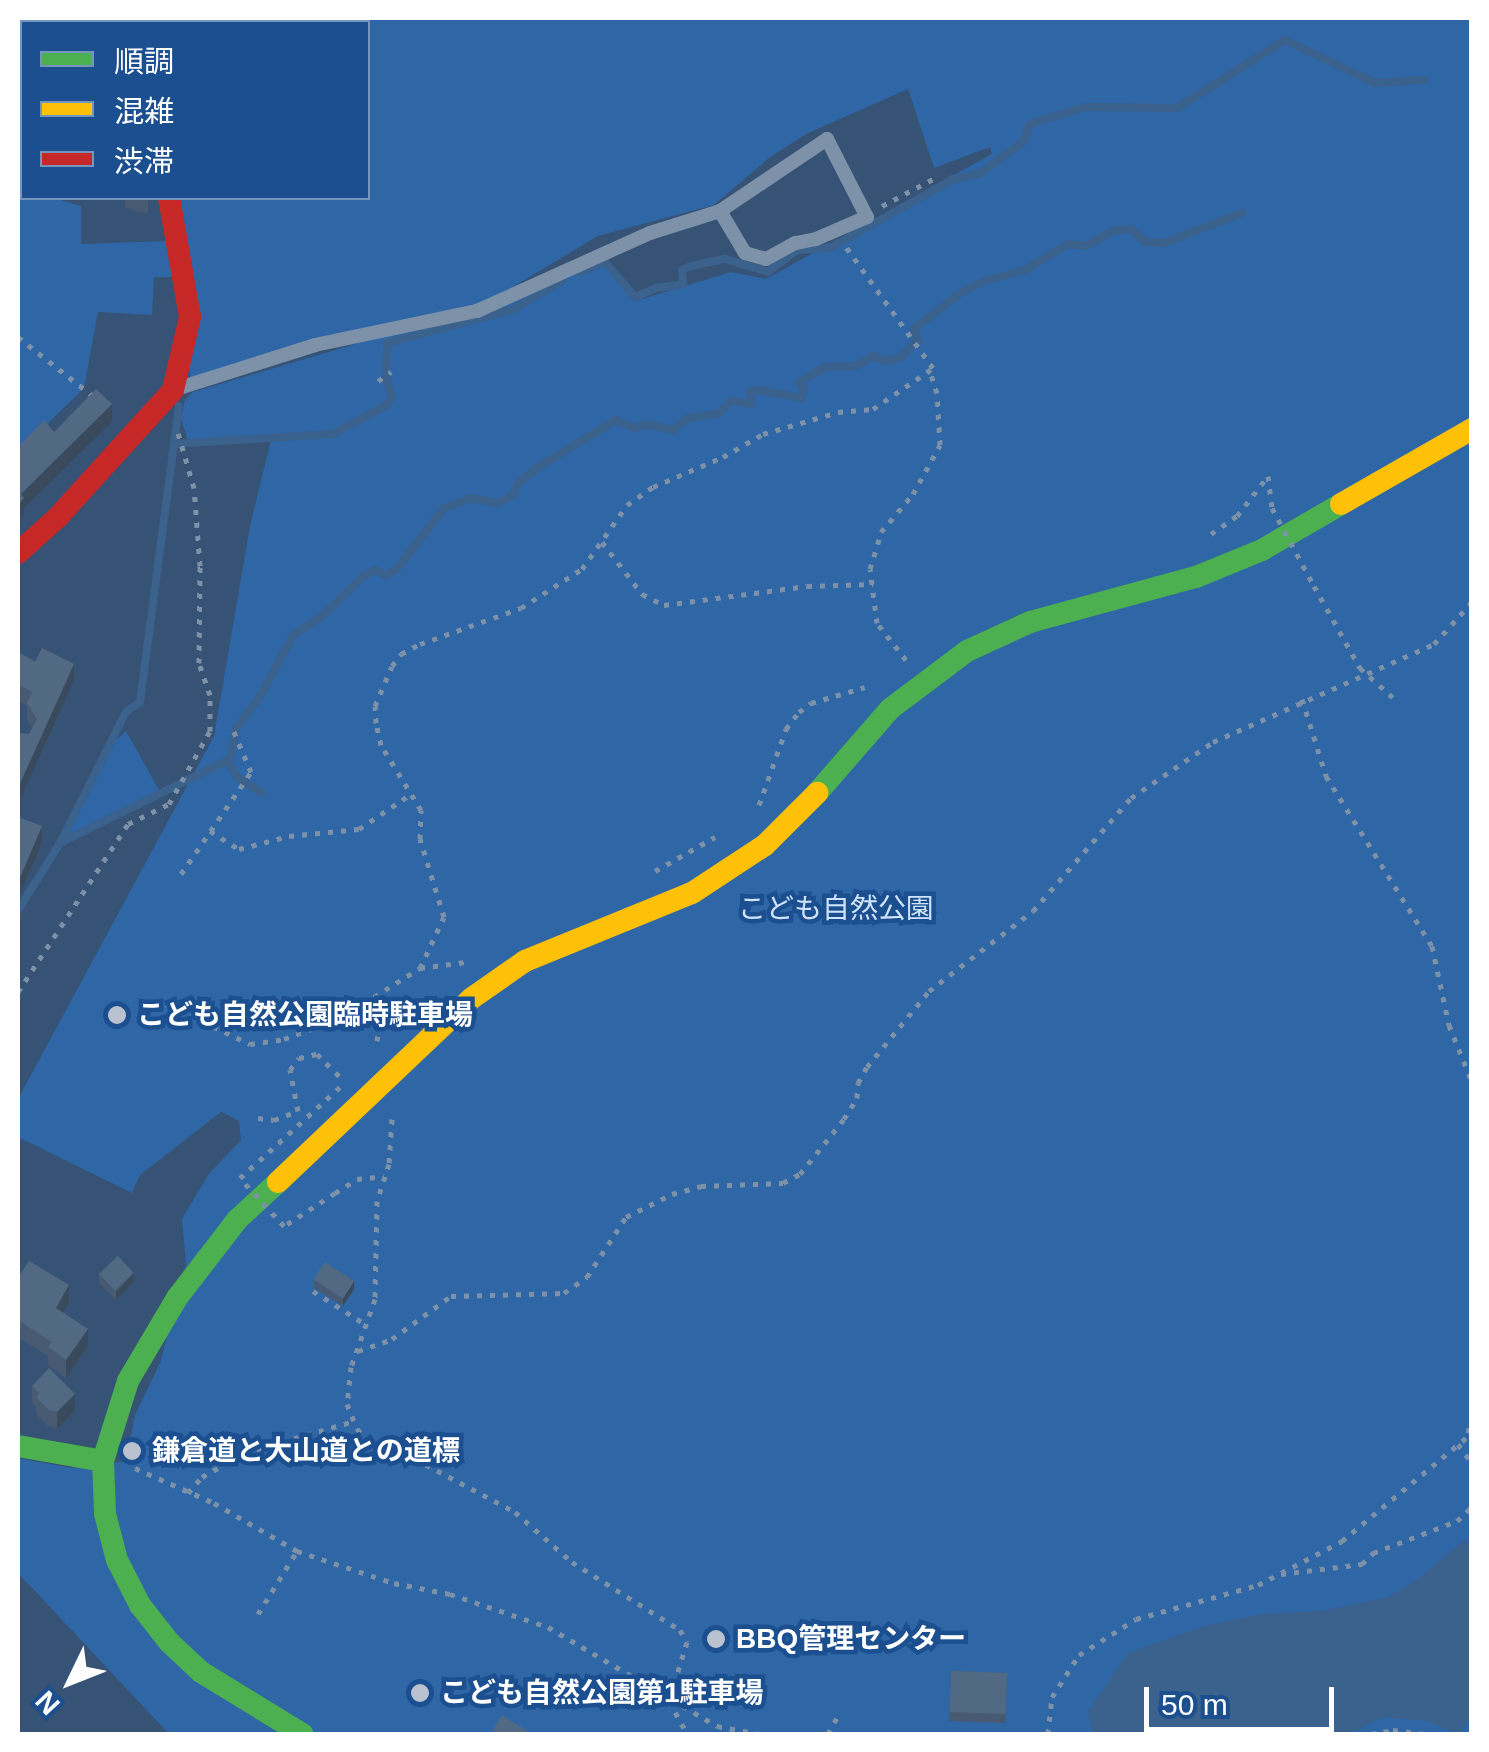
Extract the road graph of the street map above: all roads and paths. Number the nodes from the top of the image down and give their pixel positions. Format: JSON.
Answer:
{"nodes":[{"id":1,"x":938,"y":177,"type":"dead end"},
{"id":2,"x":169,"y":200,"type":"edge"},
{"id":3,"x":720,"y":210,"type":"junction"},
{"id":4,"x":867,"y":216,"type":"junction"},
{"id":5,"x":840,"y":238,"type":"dead end"},
{"id":6,"x":18,"y":337,"type":"edge"},
{"id":7,"x":930,"y":371,"type":"junction"},
{"id":8,"x":391,"y":372,"type":"dead end"},
{"id":9,"x":378,"y":381,"type":"dead end"},
{"id":10,"x":97,"y":399,"type":"edge"},
{"id":11,"x":165,"y":399,"type":"junction"},
{"id":12,"x":1472,"y":430,"type":"edge"},
{"id":13,"x":1249,"y":500,"type":"dead end"},
{"id":14,"x":602,"y":542,"type":"junction"},
{"id":15,"x":18,"y":553,"type":"edge"},
{"id":16,"x":872,"y":584,"type":"junction"},
{"id":17,"x":1472,"y":602,"type":"edge"},
{"id":18,"x":897,"y":669,"type":"dead end"},
{"id":19,"x":1364,"y":674,"type":"junction"},
{"id":20,"x":876,"y":684,"type":"dead end"},
{"id":21,"x":1302,"y":699,"type":"junction"},
{"id":22,"x":1398,"y":702,"type":"dead end"},
{"id":23,"x":231,"y":725,"type":"dead end"},
{"id":24,"x":411,"y":794,"type":"junction"},
{"id":25,"x":749,"y":818,"type":"dead end"},
{"id":26,"x":210,"y":831,"type":"junction"},
{"id":27,"x":728,"y":832,"type":"dead end"},
{"id":28,"x":181,"y":874,"type":"dead end"},
{"id":29,"x":649,"y":874,"type":"dead end"},
{"id":30,"x":476,"y":961,"type":"dead end"},
{"id":31,"x":420,"y":968,"type":"junction"},
{"id":32,"x":18,"y":992,"type":"edge"},
{"id":33,"x":166,"y":1004,"type":"dead end"},
{"id":34,"x":368,"y":1008,"type":"junction"},
{"id":35,"x":376,"y":1047,"type":"dead end"},
{"id":36,"x":1472,"y":1082,"type":"edge"},
{"id":37,"x":392,"y":1117,"type":"dead end"},
{"id":38,"x":258,"y":1118,"type":"dead end"},
{"id":39,"x":384,"y":1176,"type":"junction"},
{"id":40,"x":313,"y":1291,"type":"edge"},
{"id":41,"x":368,"y":1326,"type":"junction"},
{"id":42,"x":358,"y":1351,"type":"junction"},
{"id":43,"x":1472,"y":1418,"type":"edge"},
{"id":44,"x":354,"y":1421,"type":"junction"},
{"id":45,"x":1470,"y":1433,"type":"edge"},
{"id":46,"x":1458,"y":1444,"type":"junction"},
{"id":47,"x":18,"y":1446,"type":"edge"},
{"id":48,"x":103,"y":1461,"type":"junction"},
{"id":49,"x":1472,"y":1463,"type":"edge"},
{"id":50,"x":188,"y":1493,"type":"junction"},
{"id":51,"x":1472,"y":1508,"type":"edge"},
{"id":52,"x":297,"y":1550,"type":"junction"},
{"id":53,"x":1279,"y":1574,"type":"junction"},
{"id":54,"x":258,"y":1614,"type":"dead end"},
{"id":55,"x":670,"y":1701,"type":"junction"},
{"id":56,"x":839,"y":1714,"type":"dead end"},
{"id":57,"x":302,"y":1734,"type":"edge"},
{"id":58,"x":687,"y":1734,"type":"edge"},
{"id":59,"x":759,"y":1734,"type":"edge"},
{"id":60,"x":828,"y":1734,"type":"edge"},
{"id":61,"x":1048,"y":1734,"type":"edge"},
{"id":62,"x":1371,"y":1734,"type":"edge"},
{"id":63,"x":1426,"y":1734,"type":"edge"}],
"edges":[{"from":1,"to":4,"type":"path"},
{"from":2,"to":11,"type":"street"},
{"from":3,"to":4,"type":"lane"},
{"from":3,"to":4,"type":"lane"},
{"from":3,"to":11,"type":"lane"},
{"from":5,"to":7,"type":"path"},
{"from":6,"to":10,"type":"path"},
{"from":7,"to":14,"type":"path"},
{"from":7,"to":16,"type":"path"},
{"from":8,"to":9,"type":"path"},
{"from":11,"to":15,"type":"street"},
{"from":11,"to":32,"type":"path"},
{"from":12,"to":48,"type":"street"},
{"from":13,"to":19,"type":"path","bridge":true},
{"from":14,"to":16,"type":"path"},
{"from":14,"to":24,"type":"path"},
{"from":16,"to":18,"type":"path"},
{"from":17,"to":19,"type":"path"},
{"from":19,"to":21,"type":"path"},
{"from":19,"to":22,"type":"path"},
{"from":20,"to":25,"type":"path"},
{"from":21,"to":36,"type":"path"},
{"from":21,"to":42,"type":"path"},
{"from":23,"to":26,"type":"path"},
{"from":24,"to":26,"type":"path"},
{"from":24,"to":31,"type":"path"},
{"from":26,"to":28,"type":"path"},
{"from":27,"to":29,"type":"path"},
{"from":30,"to":31,"type":"path"},
{"from":31,"to":34,"type":"path"},
{"from":33,"to":34,"type":"path"},
{"from":34,"to":35,"type":"path"},
{"from":37,"to":39,"type":"path"},
{"from":38,"to":39,"type":"path","bridge":true},
{"from":39,"to":41,"type":"path"},
{"from":40,"to":41,"type":"path"},
{"from":41,"to":42,"type":"path"},
{"from":42,"to":44,"type":"path"},
{"from":43,"to":45,"type":"path"},
{"from":44,"to":50,"type":"path"},
{"from":44,"to":55,"type":"path"},
{"from":45,"to":46,"type":"path"},
{"from":46,"to":49,"type":"path"},
{"from":46,"to":53,"type":"path"},
{"from":47,"to":48,"type":"street"},
{"from":48,"to":50,"type":"path"},
{"from":48,"to":57,"type":"street"},
{"from":50,"to":52,"type":"path"},
{"from":51,"to":53,"type":"path"},
{"from":52,"to":54,"type":"path"},
{"from":52,"to":55,"type":"path"},
{"from":53,"to":61,"type":"path"},
{"from":55,"to":58,"type":"path"},
{"from":55,"to":59,"type":"path"},
{"from":56,"to":60,"type":"path"},
{"from":62,"to":63,"type":"path"}]}
